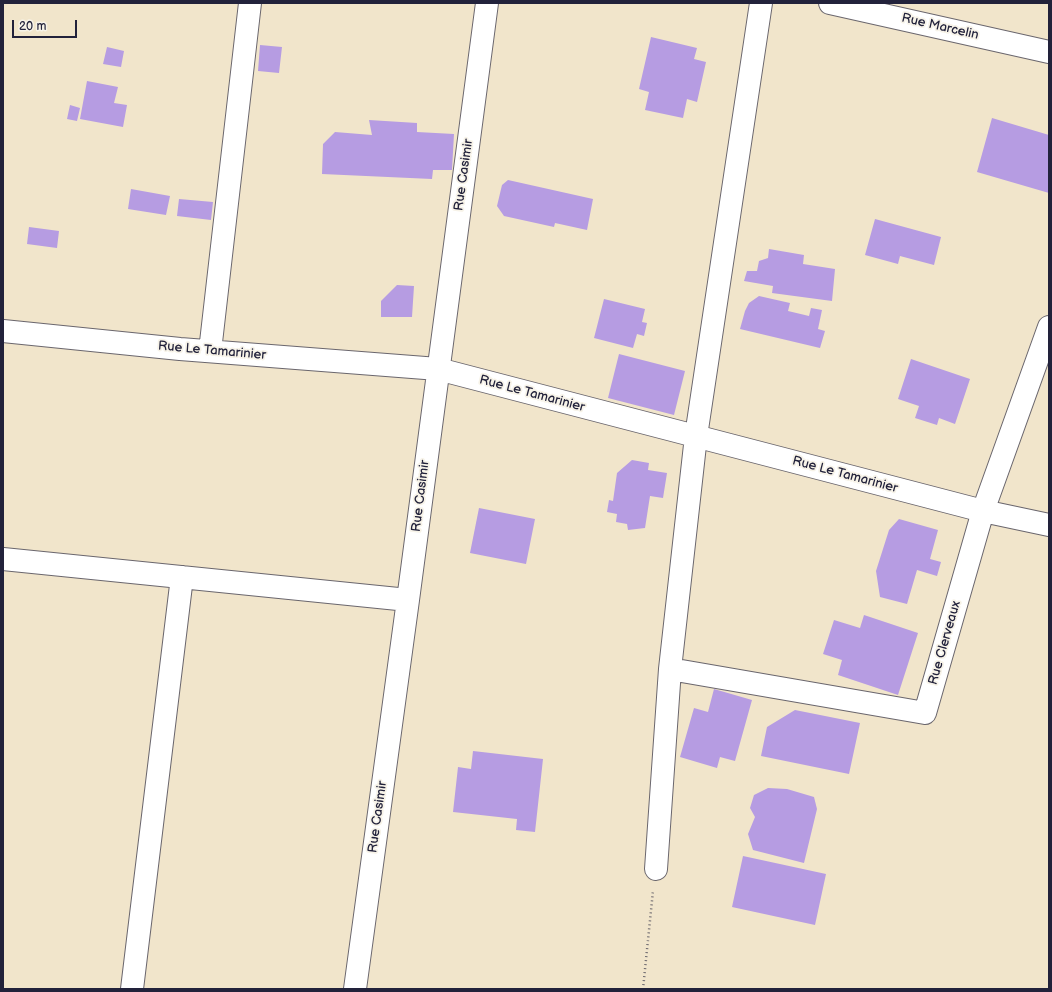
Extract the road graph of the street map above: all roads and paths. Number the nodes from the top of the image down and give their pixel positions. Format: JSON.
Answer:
{"nodes":[{"id":1,"x":250,"y":3,"type":"edge"},
{"id":2,"x":487,"y":3,"type":"edge"},
{"id":3,"x":761,"y":3,"type":"edge"},
{"id":4,"x":830,"y":3,"type":"edge"},
{"id":5,"x":1049,"y":52,"type":"edge"},
{"id":6,"x":1049,"y":327,"type":"edge"},
{"id":7,"x":3,"y":331,"type":"edge"},
{"id":8,"x":210,"y":351,"type":"junction"},
{"id":9,"x":438,"y":370,"type":"junction"},
{"id":10,"x":696,"y":436,"type":"junction"},
{"id":11,"x":983,"y":511,"type":"junction"},
{"id":12,"x":1049,"y":525,"type":"edge"},
{"id":13,"x":3,"y":559,"type":"edge"},
{"id":14,"x":182,"y":577,"type":"junction"},
{"id":15,"x":408,"y":600,"type":"junction"},
{"id":16,"x":670,"y":669,"type":"junction"},
{"id":17,"x":656,"y":868,"type":"joint"},
{"id":18,"x":132,"y":989,"type":"edge"},
{"id":19,"x":355,"y":989,"type":"edge"},
{"id":20,"x":643,"y":989,"type":"edge"}],
"edges":[{"from":1,"to":8,"type":"street"},
{"from":2,"to":9,"type":"street","name":"Rue Casimir"},
{"from":3,"to":10,"type":"street"},
{"from":4,"to":5,"type":"street","name":"Rue Marcelin"},
{"from":6,"to":11,"type":"street","name":"Rue Clerveaux"},
{"from":7,"to":8,"type":"street","name":"Rue Le Tamarinier"},
{"from":8,"to":9,"type":"street","name":"Rue Le Tamarinier"},
{"from":9,"to":10,"type":"street","name":"Rue Le Tamarinier"},
{"from":9,"to":15,"type":"street","name":"Rue Casimir"},
{"from":10,"to":11,"type":"street","name":"Rue Le Tamarinier"},
{"from":10,"to":16,"type":"street"},
{"from":11,"to":12,"type":"street","name":"Rue Le Tamarinier"},
{"from":11,"to":16,"type":"street","name":"Rue Clerveaux"},
{"from":13,"to":14,"type":"street"},
{"from":14,"to":15,"type":"street"},
{"from":14,"to":18,"type":"street"},
{"from":15,"to":19,"type":"street","name":"Rue Casimir"},
{"from":16,"to":17,"type":"street"},
{"from":17,"to":20,"type":"path"}]}
